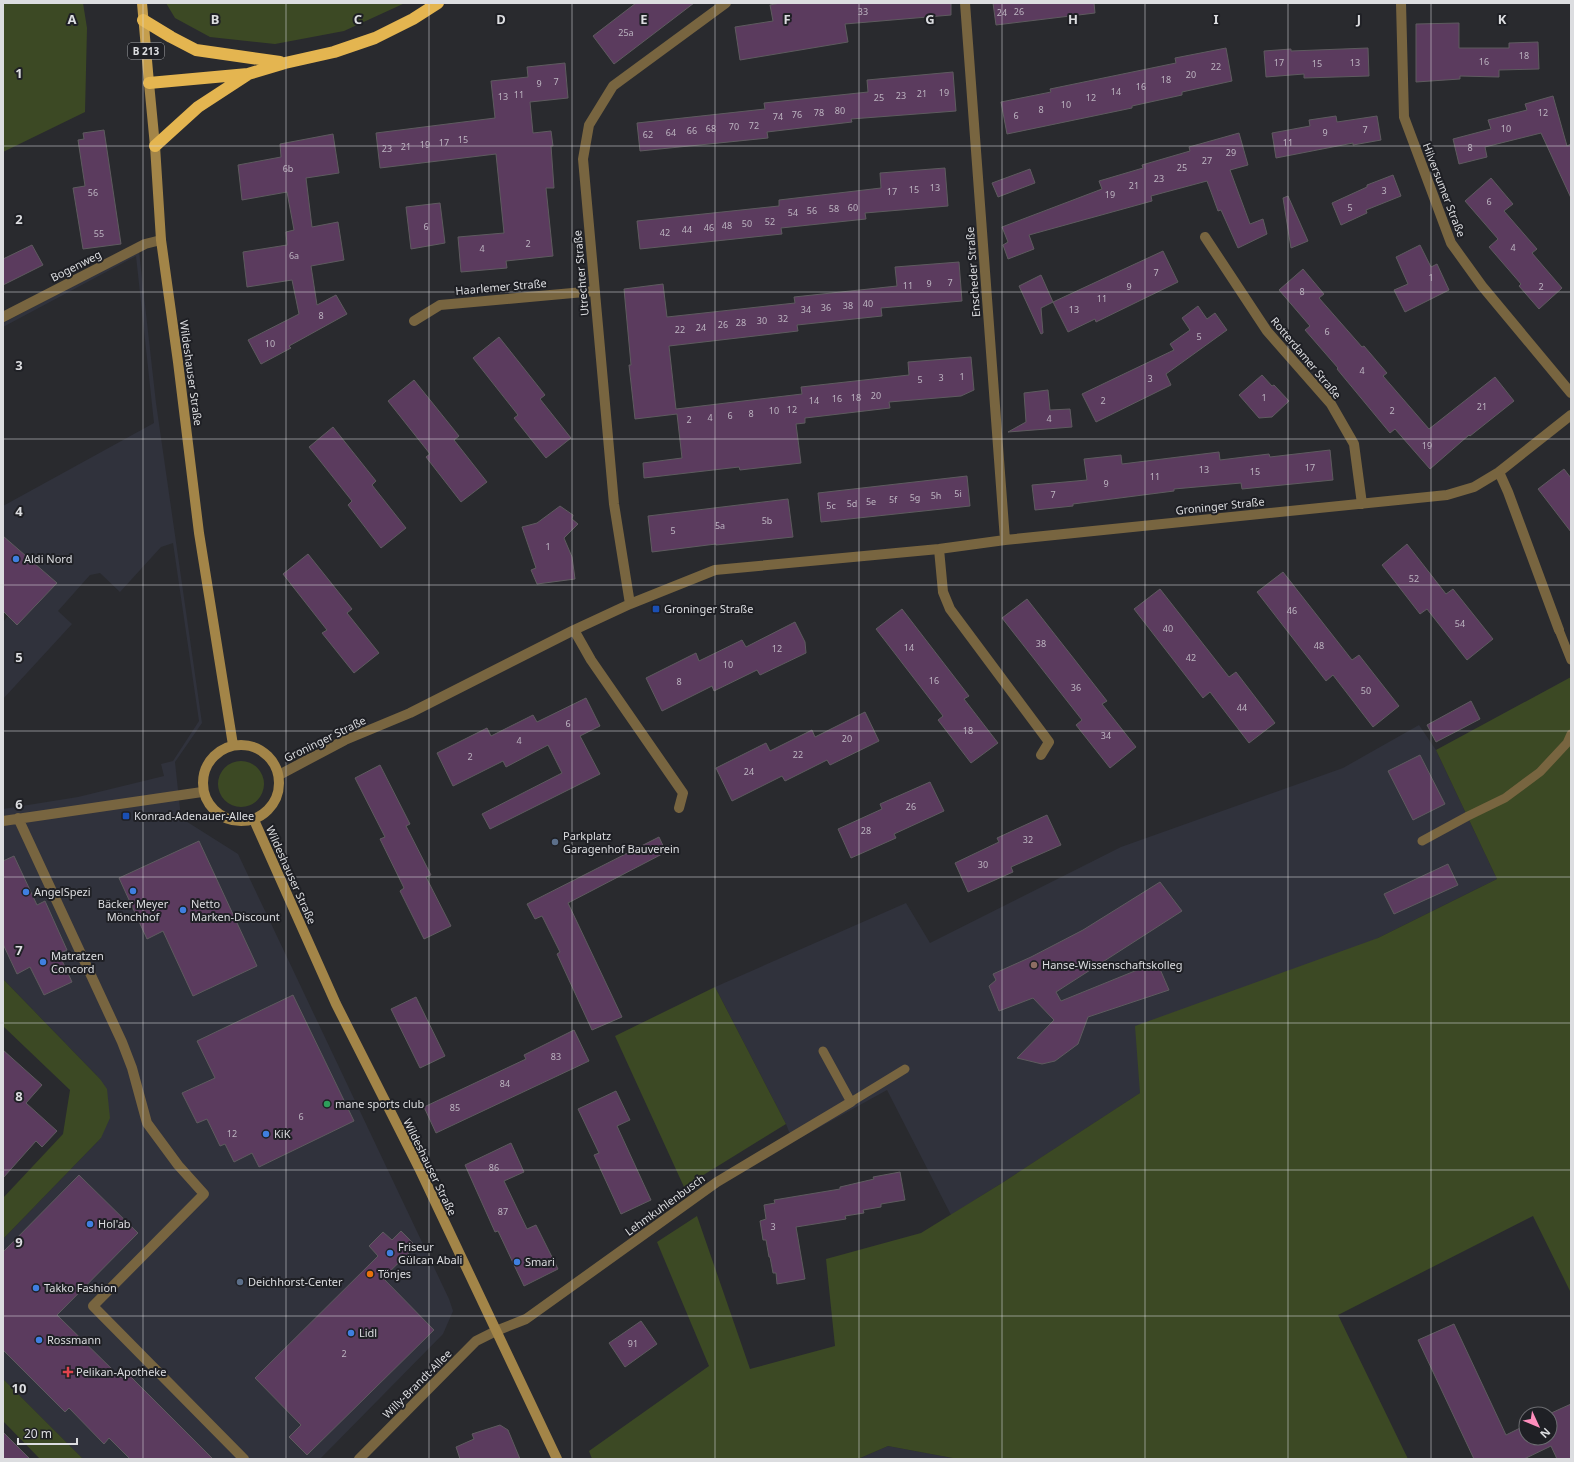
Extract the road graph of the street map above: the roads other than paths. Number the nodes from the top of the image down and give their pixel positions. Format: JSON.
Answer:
{"nodes":[{"id":1,"x":142,"y":3,"type":"edge"},
{"id":2,"x":438,"y":3,"type":"edge"},
{"id":3,"x":726,"y":3,"type":"edge"},
{"id":4,"x":965,"y":3,"type":"edge"},
{"id":5,"x":1401,"y":3,"type":"edge"},
{"id":6,"x":143,"y":20,"type":"junction"},
{"id":7,"x":286,"y":63,"type":"junction"},
{"id":8,"x":248,"y":74,"type":"junction"},
{"id":9,"x":149,"y":83,"type":"junction"},
{"id":10,"x":155,"y":146,"type":"junction"},
{"id":11,"x":1205,"y":237,"type":"dead end"},
{"id":12,"x":161,"y":240,"type":"junction"},
{"id":13,"x":595,"y":291,"type":"junction"},
{"id":14,"x":3,"y":317,"type":"edge"},
{"id":15,"x":414,"y":321,"type":"dead end"},
{"id":16,"x":1571,"y":393,"type":"edge"},
{"id":17,"x":1571,"y":415,"type":"edge"},
{"id":18,"x":1499,"y":472,"type":"junction"},
{"id":19,"x":1362,"y":504,"type":"junction"},
{"id":20,"x":1005,"y":540,"type":"junction"},
{"id":21,"x":940,"y":549,"type":"junction"},
{"id":22,"x":630,"y":604,"type":"junction"},
{"id":23,"x":574,"y":630,"type":"junction"},
{"id":24,"x":1559,"y":630,"type":"joint"},
{"id":25,"x":1571,"y":660,"type":"edge"},
{"id":26,"x":1571,"y":734,"type":"edge"},
{"id":27,"x":233,"y":745,"type":"junction"},
{"id":28,"x":1041,"y":755,"type":"dead end"},
{"id":29,"x":279,"y":775,"type":"junction"},
{"id":30,"x":202,"y":792,"type":"junction"},
{"id":31,"x":679,"y":808,"type":"dead end"},
{"id":32,"x":18,"y":818,"type":"junction"},
{"id":33,"x":254,"y":820,"type":"junction"},
{"id":34,"x":3,"y":821,"type":"edge"},
{"id":35,"x":1422,"y":841,"type":"dead end"},
{"id":36,"x":823,"y":1051,"type":"dead end"},
{"id":37,"x":905,"y":1069,"type":"dead end"},
{"id":38,"x":851,"y":1102,"type":"junction"},
{"id":39,"x":496,"y":1331,"type":"junction"},
{"id":40,"x":244,"y":1459,"type":"edge"},
{"id":41,"x":359,"y":1459,"type":"edge"},
{"id":42,"x":557,"y":1459,"type":"edge"}],
"edges":[{"from":1,"to":6,"type":"main road","name":"Wildeshauser Straße","number":"B 213"},
{"from":2,"to":7,"type":"highway"},
{"from":3,"to":13,"type":"street","name":"Utrechter Straße"},
{"from":4,"to":20,"type":"street","name":"Enscheder Straße"},
{"from":5,"to":16,"type":"street","name":"Hilversumer Straße"},
{"from":6,"to":7,"type":"highway"},
{"from":6,"to":9,"type":"main road","name":"Wildeshauser Straße","number":"B 213"},
{"from":7,"to":8,"type":"highway"},
{"from":8,"to":9,"type":"highway"},
{"from":8,"to":10,"type":"highway"},
{"from":9,"to":10,"type":"main road","name":"Wildeshauser Straße"},
{"from":10,"to":12,"type":"main road","name":"Wildeshauser Straße"},
{"from":11,"to":19,"type":"street","name":"Rotterdamer Straße"},
{"from":12,"to":14,"type":"street","name":"Bogenweg"},
{"from":12,"to":27,"type":"main road","name":"Wildeshauser Straße"},
{"from":13,"to":15,"type":"street","name":"Haarlemer Straße"},
{"from":13,"to":22,"type":"street","name":"Utrechter Straße"},
{"from":17,"to":18,"type":"street","name":"Groninger Straße"},
{"from":18,"to":19,"type":"street","name":"Groninger Straße"},
{"from":18,"to":24,"type":"street"},
{"from":19,"to":20,"type":"street","name":"Groninger Straße"},
{"from":20,"to":21,"type":"street","name":"Groninger Straße"},
{"from":21,"to":22,"type":"street","name":"Groninger Straße"},
{"from":21,"to":28,"type":"street"},
{"from":22,"to":23,"type":"street","name":"Groninger Straße"},
{"from":23,"to":29,"type":"street","name":"Groninger Straße"},
{"from":23,"to":31,"type":"street"},
{"from":24,"to":25,"type":"lane"},
{"from":26,"to":35,"type":"lane"},
{"from":27,"to":29,"type":"main road"},
{"from":27,"to":30,"type":"main road"},
{"from":29,"to":33,"type":"main road","name":"Wildeshauser Straße"},
{"from":30,"to":32,"type":"street"},
{"from":30,"to":33,"type":"main road","name":"Wildeshauser Straße"},
{"from":32,"to":34,"type":"street"},
{"from":32,"to":40,"type":"street"},
{"from":33,"to":39,"type":"main road","name":"Wildeshauser Straße"},
{"from":36,"to":38,"type":"lane"},
{"from":37,"to":38,"type":"lane"},
{"from":38,"to":39,"type":"street","name":"Lehmkuhlenbusch"},
{"from":39,"to":41,"type":"street","name":"Willy-Brandt-Allee"},
{"from":39,"to":42,"type":"main road","name":"Wildeshauser Straße"}]}
